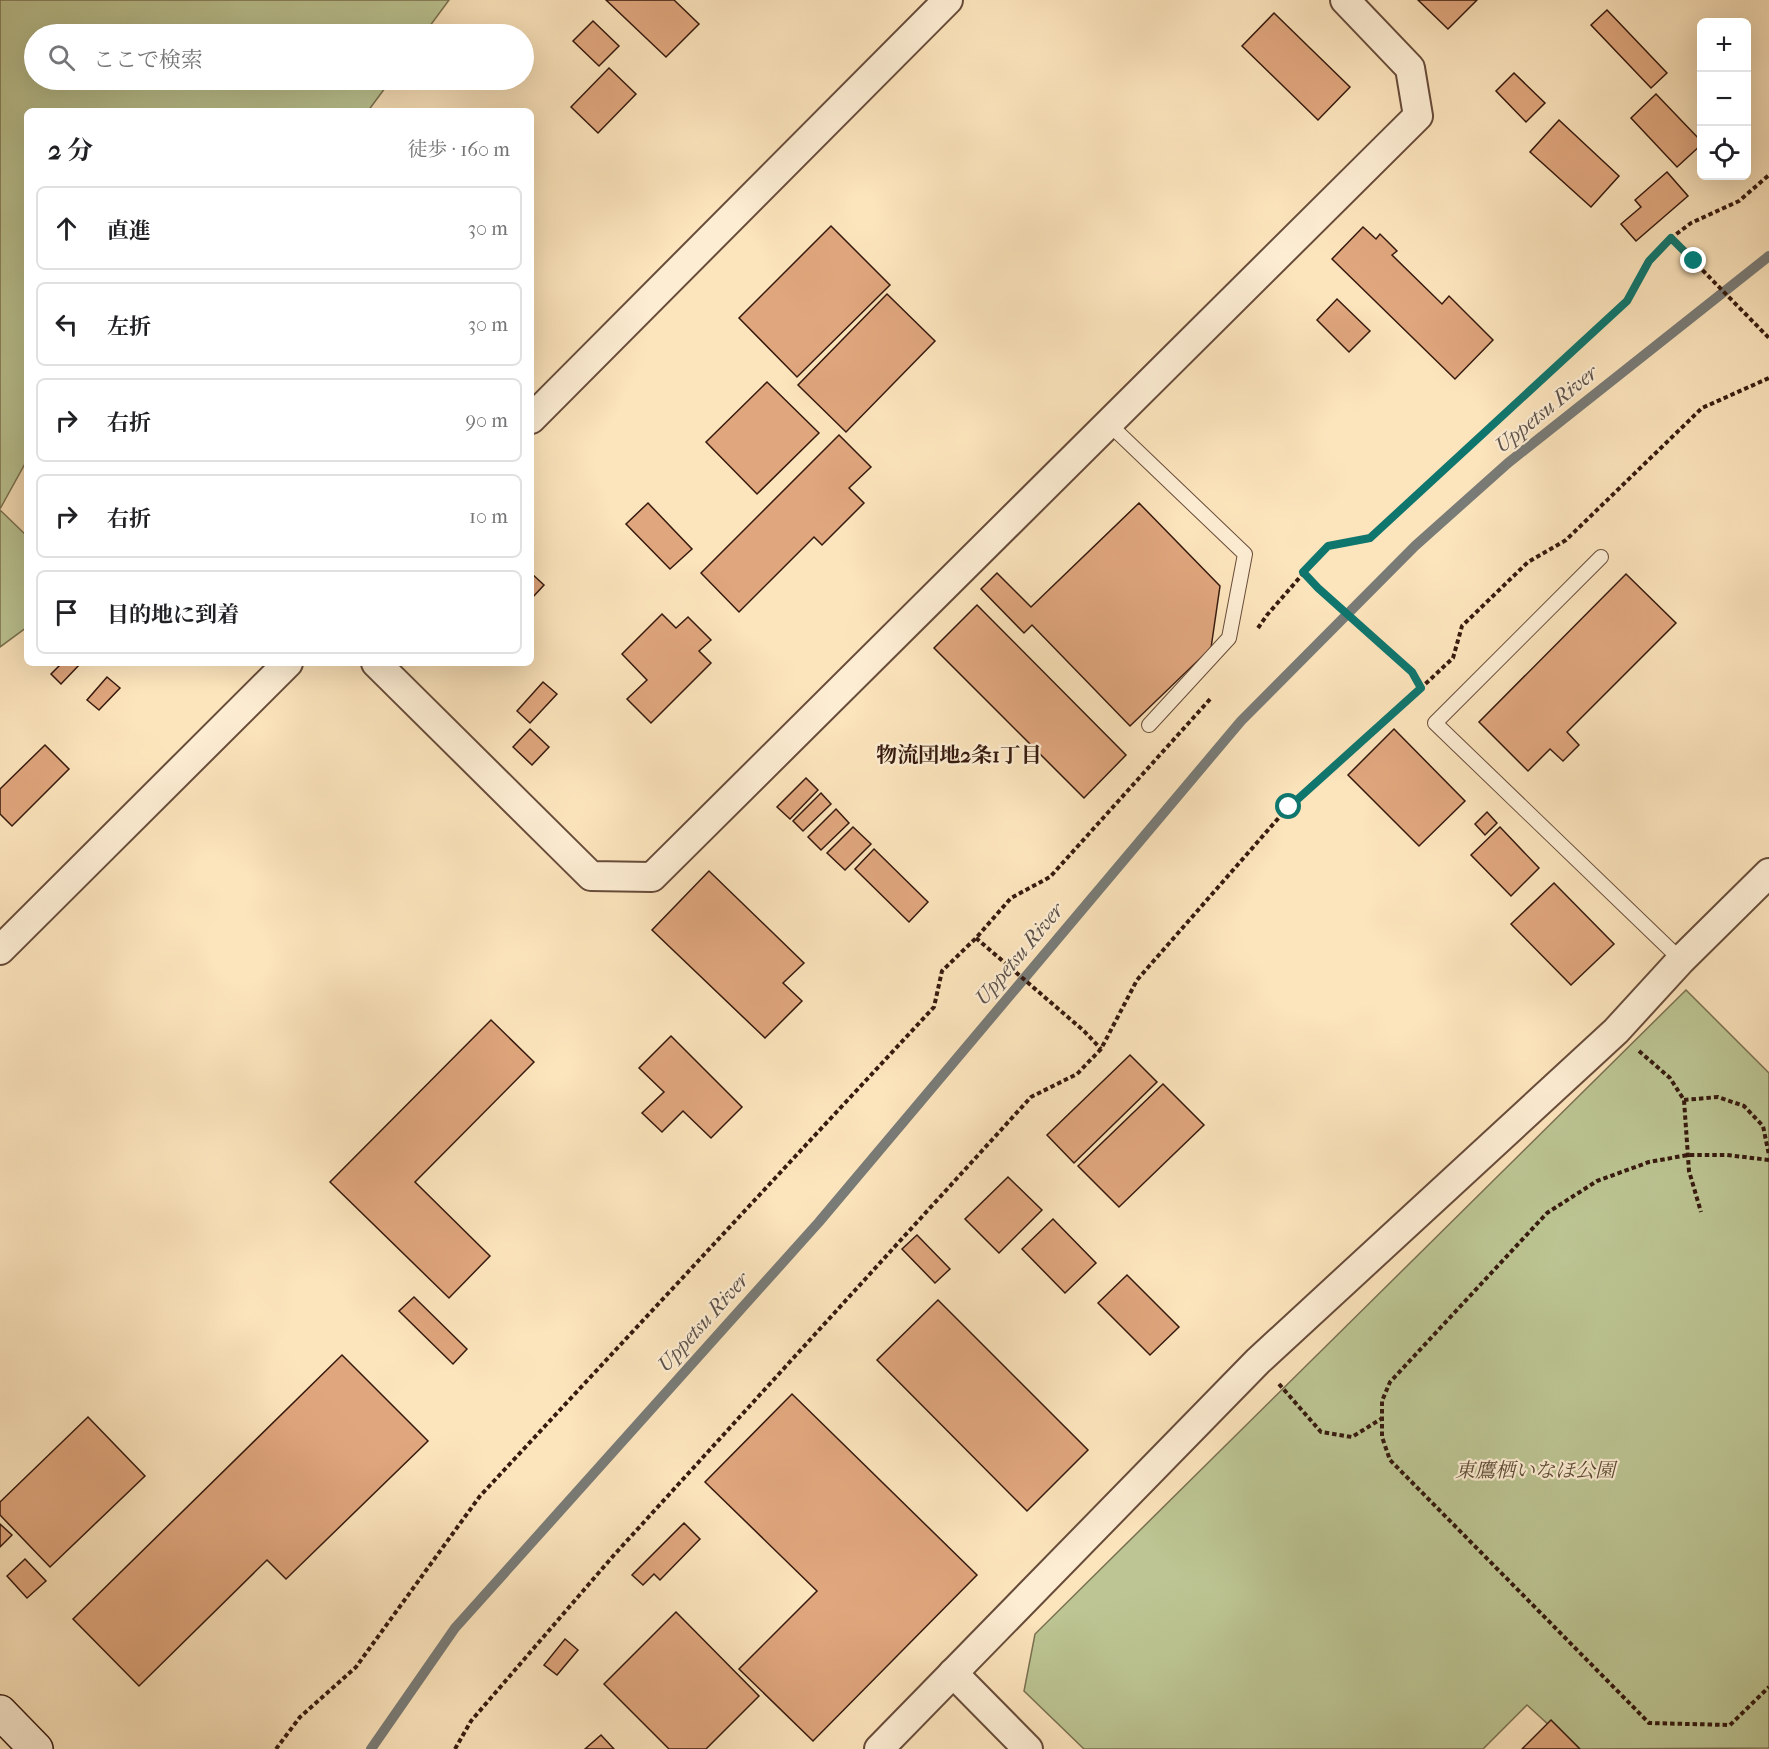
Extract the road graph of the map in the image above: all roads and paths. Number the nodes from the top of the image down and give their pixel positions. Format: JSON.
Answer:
{"nodes":[{"id":1,"x":948,"y":0,"type":"edge"},
{"id":2,"x":1345,"y":0,"type":"edge"},
{"id":3,"x":1769,"y":176,"type":"edge"},
{"id":4,"x":1671,"y":238,"type":"junction"},
{"id":5,"x":1769,"y":338,"type":"edge"},
{"id":6,"x":1769,"y":378,"type":"edge"},
{"id":7,"x":534,"y":416,"type":"edge"},
{"id":8,"x":1108,"y":423,"type":"junction"},
{"id":9,"x":1601,"y":557,"type":"dead end"},
{"id":10,"x":1303,"y":572,"type":"junction"},
{"id":11,"x":1255,"y":633,"type":"dead end"},
{"id":12,"x":285,"y":666,"type":"edge"},
{"id":13,"x":379,"y":666,"type":"edge"},
{"id":14,"x":1421,"y":688,"type":"junction"},
{"id":15,"x":1213,"y":696,"type":"dead end"},
{"id":16,"x":1149,"y":725,"type":"dead end"},
{"id":17,"x":1769,"y":873,"type":"edge"},
{"id":18,"x":976,"y":938,"type":"junction"},
{"id":19,"x":0,"y":950,"type":"edge"},
{"id":20,"x":1681,"y":960,"type":"junction"},
{"id":21,"x":1616,"y":1031,"type":"junction"},
{"id":22,"x":1101,"y":1049,"type":"junction"},
{"id":23,"x":1684,"y":1100,"type":"junction"},
{"id":24,"x":1689,"y":1155,"type":"junction"},
{"id":25,"x":1769,"y":1155,"type":"edge"},
{"id":26,"x":1769,"y":1160,"type":"edge"},
{"id":27,"x":1701,"y":1212,"type":"dead end"},
{"id":28,"x":1258,"y":1361,"type":"junction"},
{"id":29,"x":1382,"y":1418,"type":"junction"},
{"id":30,"x":952,"y":1673,"type":"junction"},
{"id":31,"x":1769,"y":1687,"type":"edge"},
{"id":32,"x":0,"y":1712,"type":"edge"},
{"id":33,"x":36,"y":1749,"type":"edge"},
{"id":34,"x":276,"y":1749,"type":"edge"},
{"id":35,"x":455,"y":1749,"type":"edge"},
{"id":36,"x":879,"y":1749,"type":"edge"},
{"id":37,"x":1028,"y":1749,"type":"edge"}],
"edges":[{"from":1,"to":7,"type":"street"},
{"from":2,"to":8,"type":"street"},
{"from":3,"to":4,"type":"path"},
{"from":4,"to":5,"type":"path"},
{"from":4,"to":10,"type":"path"},
{"from":6,"to":14,"type":"path"},
{"from":8,"to":13,"type":"street"},
{"from":8,"to":16,"type":"lane"},
{"from":9,"to":20,"type":"lane"},
{"from":10,"to":11,"type":"path"},
{"from":10,"to":14,"type":"path"},
{"from":12,"to":19,"type":"street"},
{"from":14,"to":22,"type":"path"},
{"from":15,"to":18,"type":"path"},
{"from":17,"to":20,"type":"street"},
{"from":18,"to":22,"type":"path"},
{"from":18,"to":34,"type":"path"},
{"from":20,"to":21,"type":"street"},
{"from":21,"to":23,"type":"path"},
{"from":21,"to":28,"type":"street"},
{"from":22,"to":35,"type":"path"},
{"from":23,"to":24,"type":"path"},
{"from":23,"to":25,"type":"path"},
{"from":24,"to":26,"type":"path"},
{"from":24,"to":27,"type":"path"},
{"from":24,"to":29,"type":"path"},
{"from":28,"to":29,"type":"path"},
{"from":28,"to":30,"type":"street"},
{"from":29,"to":31,"type":"path"},
{"from":30,"to":36,"type":"street"},
{"from":30,"to":37,"type":"street"},
{"from":32,"to":33,"type":"main road"}]}
